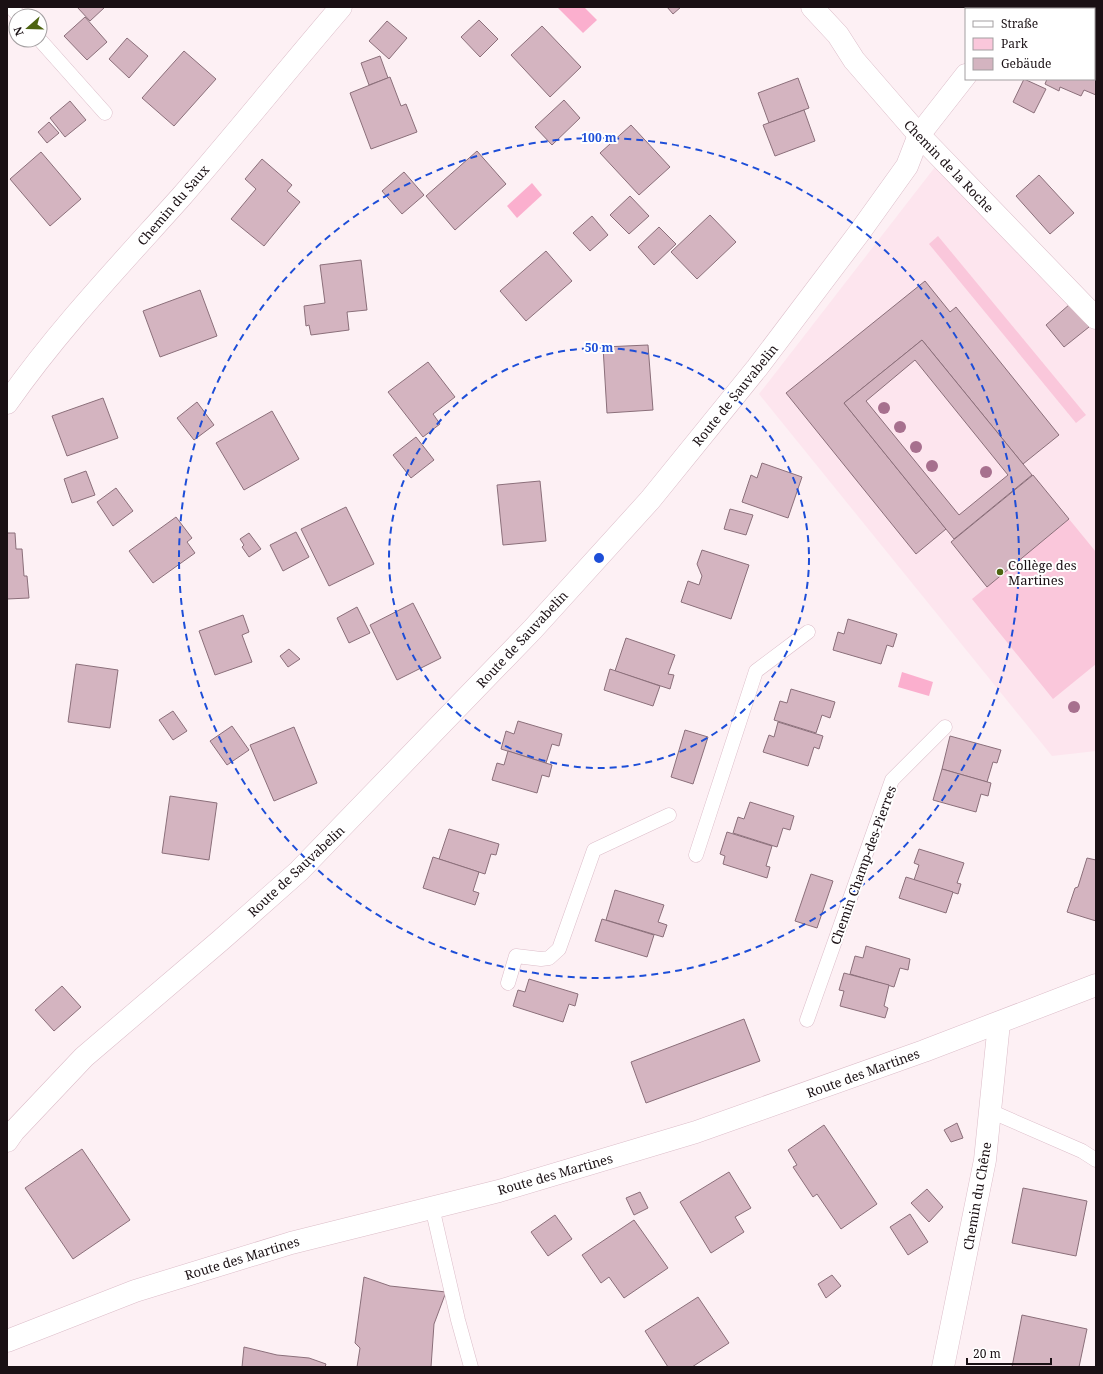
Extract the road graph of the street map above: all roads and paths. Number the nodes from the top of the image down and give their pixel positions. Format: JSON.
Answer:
{"nodes":[{"id":1,"x":341,"y":7,"type":"edge"},
{"id":2,"x":812,"y":7,"type":"edge"},
{"id":3,"x":47,"y":48,"type":"edge"},
{"id":4,"x":965,"y":76,"type":"edge"},
{"id":5,"x":105,"y":113,"type":"dead end"},
{"id":6,"x":918,"y":135,"type":"junction"},
{"id":7,"x":1096,"y":318,"type":"edge"},
{"id":8,"x":7,"y":403,"type":"edge"},
{"id":9,"x":808,"y":632,"type":"dead end"},
{"id":10,"x":945,"y":727,"type":"dead end"},
{"id":11,"x":669,"y":816,"type":"dead end"},
{"id":12,"x":696,"y":855,"type":"dead end"},
{"id":13,"x":508,"y":983,"type":"dead end"},
{"id":14,"x":1096,"y":985,"type":"edge"},
{"id":15,"x":808,"y":1020,"type":"dead end"},
{"id":16,"x":999,"y":1023,"type":"junction"},
{"id":17,"x":990,"y":1111,"type":"junction"},
{"id":18,"x":7,"y":1141,"type":"edge"},
{"id":19,"x":1096,"y":1160,"type":"edge"},
{"id":20,"x":432,"y":1207,"type":"junction"},
{"id":21,"x":7,"y":1340,"type":"edge"},
{"id":22,"x":471,"y":1367,"type":"edge"},
{"id":23,"x":943,"y":1367,"type":"edge"}],
"edges":[{"from":1,"to":8,"type":"street","name":"Chemin du Saux"},
{"from":2,"to":6,"type":"street","name":"Chemin de la Roche"},
{"from":3,"to":5,"type":"lane"},
{"from":4,"to":6,"type":"street","name":"Route de Sauvabelin"},
{"from":6,"to":7,"type":"street","name":"Chemin de la Roche"},
{"from":6,"to":18,"type":"street","name":"Route de Sauvabelin"},
{"from":9,"to":12,"type":"lane"},
{"from":10,"to":15,"type":"lane","name":"Chemin Champ-des-Pierres"},
{"from":11,"to":13,"type":"lane"},
{"from":14,"to":16,"type":"street","name":"Route des Martines"},
{"from":16,"to":17,"type":"street","name":"Chemin du Chêne"},
{"from":16,"to":20,"type":"street","name":"Route des Martines"},
{"from":17,"to":19,"type":"lane"},
{"from":17,"to":23,"type":"street","name":"Chemin du Chêne"},
{"from":20,"to":21,"type":"street","name":"Route des Martines"},
{"from":20,"to":22,"type":"lane"}]}
